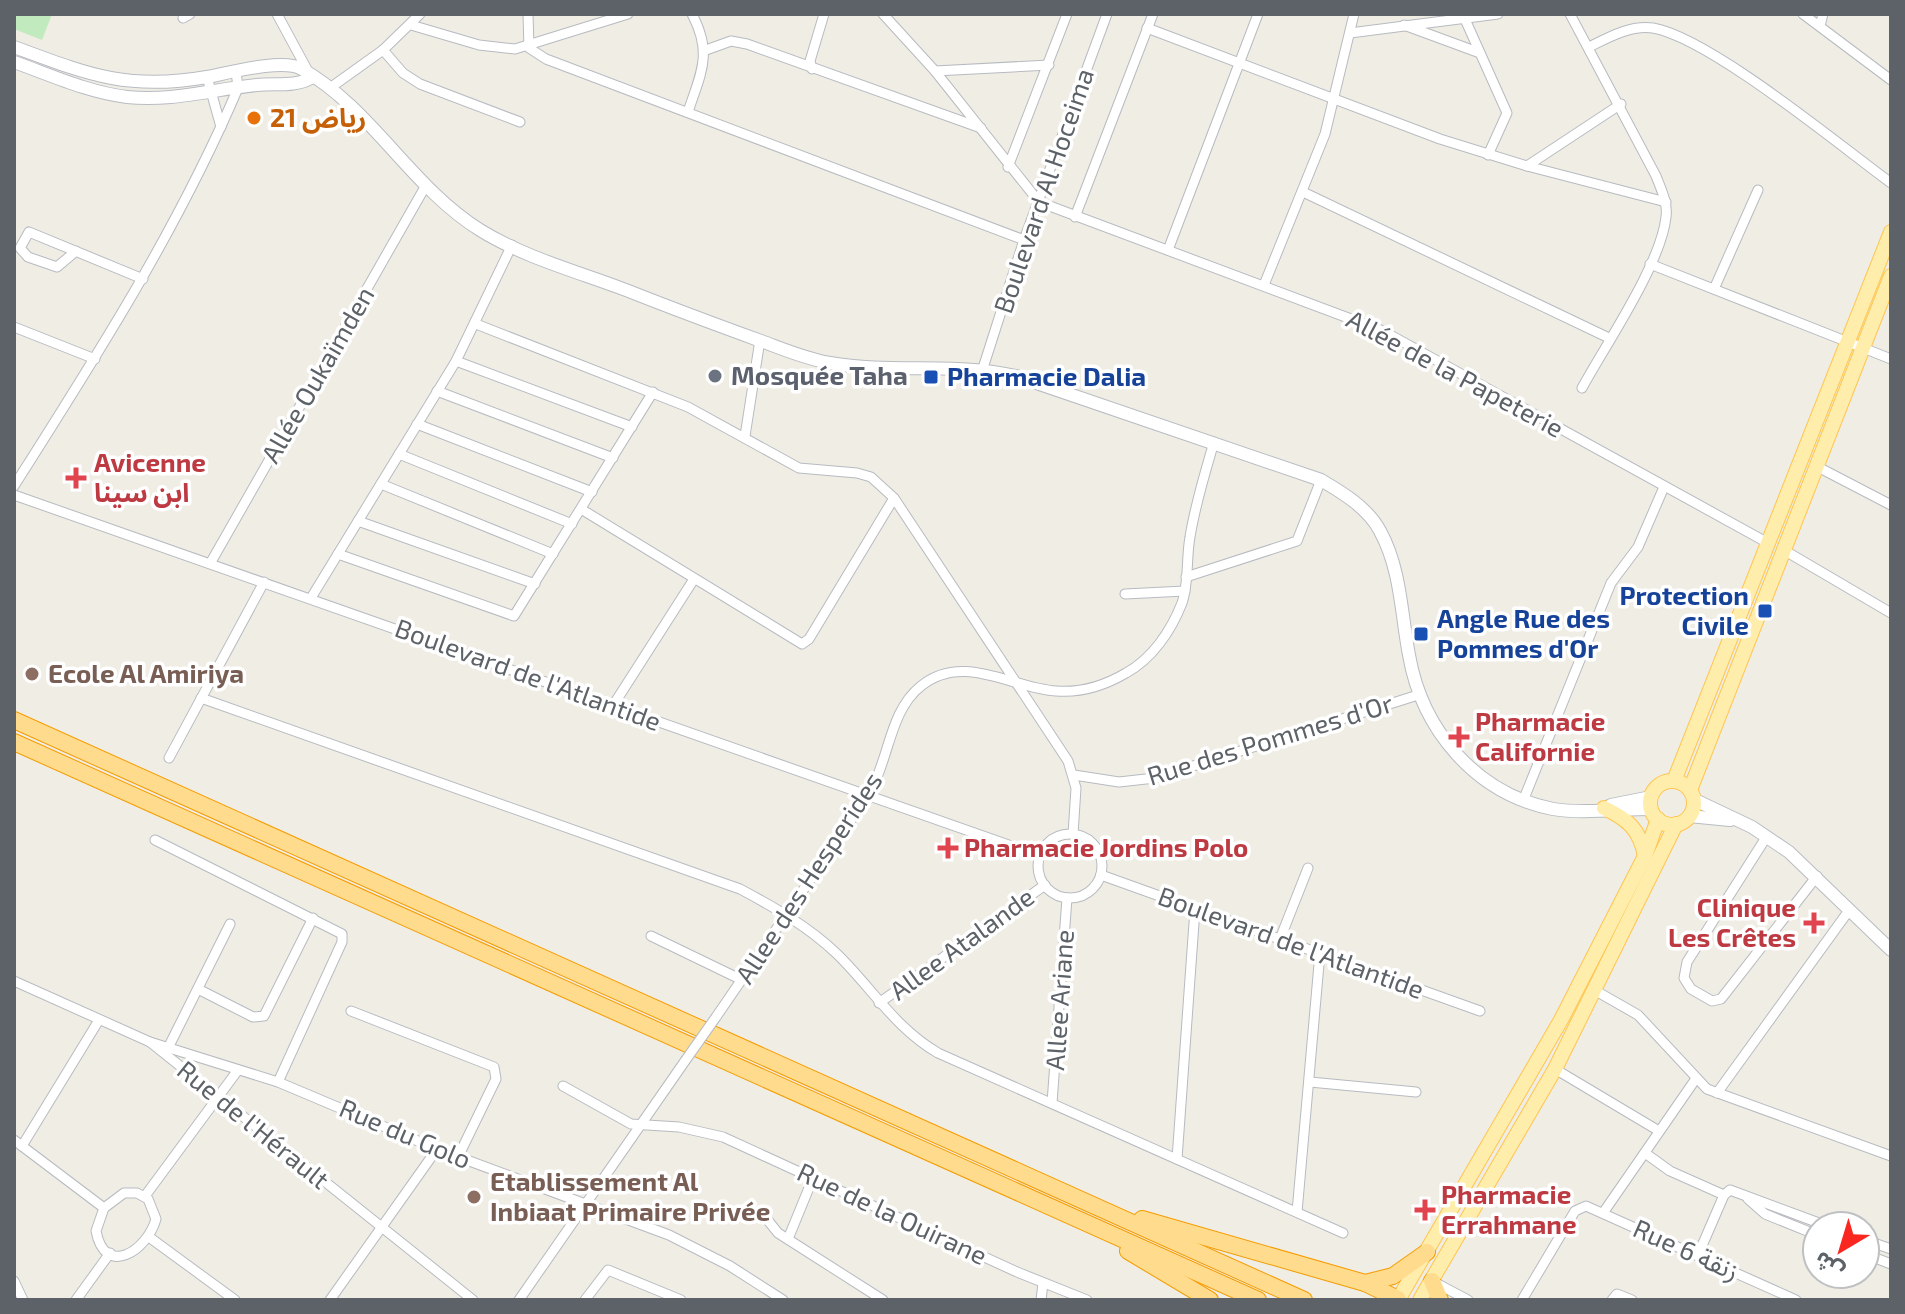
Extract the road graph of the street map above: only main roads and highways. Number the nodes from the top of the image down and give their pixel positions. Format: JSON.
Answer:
{"nodes":[{"id":1,"x":14,"y":47,"type":"edge"},
{"id":2,"x":14,"y":62,"type":"edge"},
{"id":3,"x":311,"y":78,"type":"junction"},
{"id":4,"x":1891,"y":232,"type":"edge"},
{"id":5,"x":1891,"y":276,"type":"edge"},
{"id":6,"x":1885,"y":307,"type":"edge"},
{"id":7,"x":1856,"y":344,"type":"junction"},
{"id":8,"x":1775,"y":546,"type":"junction"},
{"id":9,"x":14,"y":720,"type":"edge"},
{"id":10,"x":14,"y":742,"type":"edge"},
{"id":11,"x":1674,"y":781,"type":"junction"},
{"id":12,"x":1692,"y":794,"type":"junction"},
{"id":13,"x":1604,"y":808,"type":"junction"},
{"id":14,"x":1653,"y":808,"type":"junction"},
{"id":15,"x":1682,"y":820,"type":"junction"},
{"id":16,"x":1738,"y":821,"type":"junction"},
{"id":17,"x":1645,"y":856,"type":"junction"},
{"id":18,"x":1891,"y":950,"type":"edge"},
{"id":19,"x":1093,"y":1206,"type":"junction"},
{"id":20,"x":1058,"y":1209,"type":"junction"},
{"id":21,"x":1427,"y":1252,"type":"junction"},
{"id":22,"x":1432,"y":1281,"type":"junction"},
{"id":23,"x":1365,"y":1283,"type":"junction"},
{"id":24,"x":1210,"y":1300,"type":"edge"},
{"id":25,"x":1258,"y":1300,"type":"edge"},
{"id":26,"x":1304,"y":1300,"type":"edge"},
{"id":27,"x":1398,"y":1300,"type":"edge"},
{"id":28,"x":1420,"y":1300,"type":"edge"},
{"id":29,"x":1440,"y":1300,"type":"edge"}],
"edges":[{"from":1,"to":3,"type":"main road"},
{"from":2,"to":3,"type":"main road"},
{"from":3,"to":13,"type":"main road"},
{"from":4,"to":7,"type":"main road"},
{"from":5,"to":6,"type":"main road"},
{"from":6,"to":7,"type":"main road"},
{"from":7,"to":8,"type":"main road"},
{"from":7,"to":8,"type":"main road"},
{"from":8,"to":11,"type":"main road"},
{"from":8,"to":12,"type":"main road"},
{"from":9,"to":19,"type":"highway"},
{"from":10,"to":20,"type":"highway"},
{"from":11,"to":12,"type":"main road"},
{"from":11,"to":14,"type":"main road"},
{"from":12,"to":15,"type":"main road"},
{"from":12,"to":16,"type":"main road"},
{"from":13,"to":14,"type":"main road"},
{"from":13,"to":17,"type":"main road"},
{"from":14,"to":15,"type":"main road"},
{"from":14,"to":17,"type":"main road"},
{"from":15,"to":16,"type":"main road"},
{"from":15,"to":22,"type":"main road"},
{"from":16,"to":18,"type":"main road"},
{"from":17,"to":21,"type":"main road"},
{"from":19,"to":23,"type":"highway"},
{"from":19,"to":26,"type":"highway"},
{"from":20,"to":24,"type":"highway"},
{"from":20,"to":25,"type":"highway"},
{"from":21,"to":23,"type":"highway"},
{"from":21,"to":27,"type":"main road"},
{"from":22,"to":28,"type":"main road"},
{"from":22,"to":29,"type":"highway"},
{"from":23,"to":27,"type":"highway"}]}
